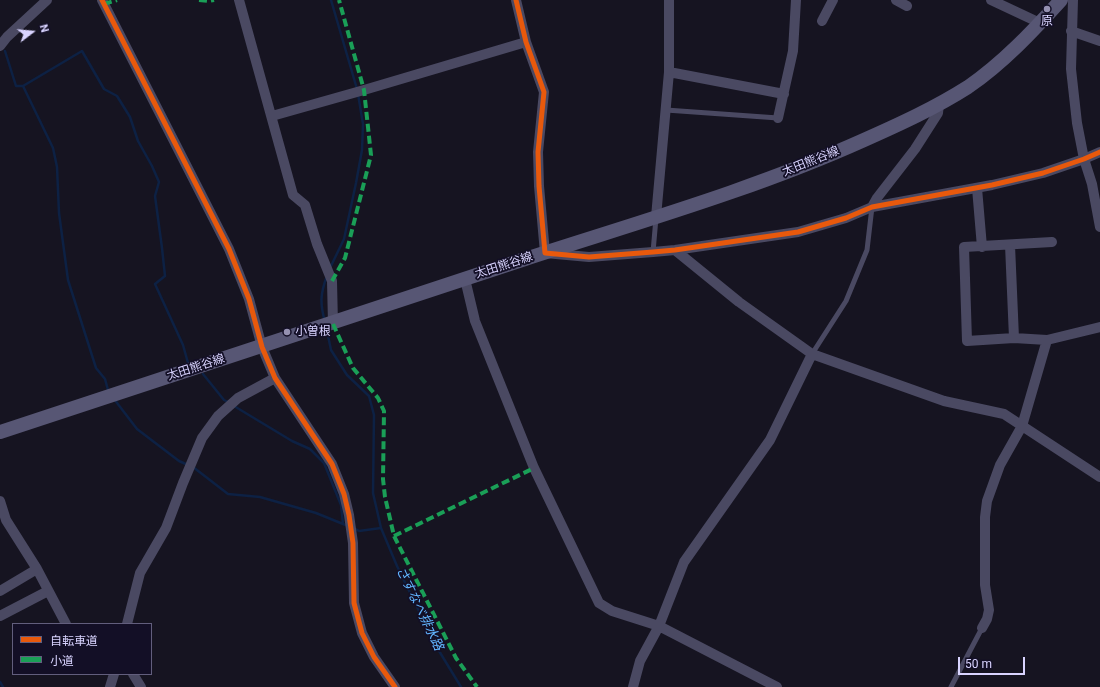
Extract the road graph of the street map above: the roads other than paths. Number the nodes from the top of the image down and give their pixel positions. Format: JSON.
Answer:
{"nodes":[{"id":1,"x":47,"y":0,"type":"edge"},
{"id":2,"x":102,"y":0,"type":"edge"},
{"id":3,"x":239,"y":0,"type":"edge"},
{"id":4,"x":516,"y":0,"type":"edge"},
{"id":5,"x":670,"y":0,"type":"edge"},
{"id":6,"x":796,"y":0,"type":"edge"},
{"id":7,"x":833,"y":0,"type":"edge"},
{"id":8,"x":896,"y":0,"type":"edge"},
{"id":9,"x":991,"y":0,"type":"edge"},
{"id":10,"x":1062,"y":0,"type":"edge"},
{"id":11,"x":1073,"y":0,"type":"edge"},
{"id":12,"x":907,"y":6,"type":"dead end"},
{"id":13,"x":822,"y":21,"type":"dead end"},
{"id":14,"x":1040,"y":23,"type":"junction"},
{"id":15,"x":1071,"y":30,"type":"junction"},
{"id":16,"x":1100,"y":40,"type":"edge"},
{"id":17,"x":526,"y":42,"type":"junction"},
{"id":18,"x":0,"y":46,"type":"edge"},
{"id":19,"x":669,"y":72,"type":"junction"},
{"id":20,"x":784,"y":94,"type":"junction"},
{"id":21,"x":940,"y":104,"type":"junction"},
{"id":22,"x":666,"y":110,"type":"junction"},
{"id":23,"x":272,"y":116,"type":"junction"},
{"id":24,"x":778,"y":118,"type":"joint"},
{"id":25,"x":1100,"y":152,"type":"edge"},
{"id":26,"x":1084,"y":159,"type":"junction"},
{"id":27,"x":977,"y":188,"type":"junction"},
{"id":28,"x":872,"y":207,"type":"junction"},
{"id":29,"x":656,"y":217,"type":"junction"},
{"id":30,"x":1100,"y":227,"type":"edge"},
{"id":31,"x":1052,"y":242,"type":"dead end"},
{"id":32,"x":1010,"y":245,"type":"junction"},
{"id":33,"x":982,"y":247,"type":"junction"},
{"id":34,"x":675,"y":250,"type":"junction"},
{"id":35,"x":652,"y":252,"type":"junction"},
{"id":36,"x":545,"y":253,"type":"junction"},
{"id":37,"x":465,"y":280,"type":"junction"},
{"id":38,"x":328,"y":325,"type":"junction"},
{"id":39,"x":1100,"y":327,"type":"edge"},
{"id":40,"x":1014,"y":338,"type":"junction"},
{"id":41,"x":1047,"y":340,"type":"junction"},
{"id":42,"x":262,"y":347,"type":"junction"},
{"id":43,"x":812,"y":354,"type":"junction"},
{"id":44,"x":275,"y":378,"type":"junction"},
{"id":45,"x":1022,"y":426,"type":"junction"},
{"id":46,"x":0,"y":432,"type":"edge"},
{"id":47,"x":1100,"y":477,"type":"edge"},
{"id":48,"x":0,"y":501,"type":"edge"},
{"id":49,"x":37,"y":570,"type":"junction"},
{"id":50,"x":0,"y":591,"type":"edge"},
{"id":51,"x":48,"y":591,"type":"junction"},
{"id":52,"x":0,"y":616,"type":"edge"},
{"id":53,"x":65,"y":623,"type":"edge"},
{"id":54,"x":127,"y":623,"type":"edge"},
{"id":55,"x":659,"y":626,"type":"junction"},
{"id":56,"x":982,"y":628,"type":"joint"},
{"id":57,"x":114,"y":675,"type":"edge"},
{"id":58,"x":134,"y":675,"type":"edge"},
{"id":59,"x":110,"y":687,"type":"edge"},
{"id":60,"x":141,"y":687,"type":"edge"},
{"id":61,"x":396,"y":687,"type":"edge"},
{"id":62,"x":633,"y":687,"type":"edge"},
{"id":63,"x":777,"y":687,"type":"edge"},
{"id":64,"x":951,"y":687,"type":"edge"}],
"edges":[{"from":1,"to":18,"type":"street"},
{"from":2,"to":42,"type":"street"},
{"from":3,"to":23,"type":"street"},
{"from":4,"to":17,"type":"street"},
{"from":5,"to":19,"type":"street"},
{"from":6,"to":20,"type":"street"},
{"from":7,"to":13,"type":"street"},
{"from":8,"to":12,"type":"street"},
{"from":9,"to":14,"type":"street"},
{"from":10,"to":14,"type":"main road","name":"太田熊谷線"},
{"from":11,"to":15,"type":"street"},
{"from":14,"to":21,"type":"main road","name":"太田熊谷線"},
{"from":15,"to":16,"type":"street"},
{"from":15,"to":26,"type":"street"},
{"from":17,"to":23,"type":"street"},
{"from":17,"to":36,"type":"street"},
{"from":19,"to":20,"type":"street"},
{"from":19,"to":22,"type":"street"},
{"from":20,"to":24,"type":"street"},
{"from":21,"to":28,"type":"street"},
{"from":21,"to":29,"type":"main road","name":"太田熊谷線"},
{"from":22,"to":24,"type":"lane"},
{"from":22,"to":29,"type":"street"},
{"from":23,"to":38,"type":"street"},
{"from":25,"to":26,"type":"street"},
{"from":26,"to":27,"type":"street"},
{"from":26,"to":30,"type":"street"},
{"from":27,"to":28,"type":"street"},
{"from":27,"to":33,"type":"street"},
{"from":28,"to":34,"type":"street"},
{"from":28,"to":43,"type":"lane"},
{"from":29,"to":35,"type":"lane"},
{"from":29,"to":36,"type":"main road","name":"太田熊谷線"},
{"from":31,"to":32,"type":"street"},
{"from":32,"to":33,"type":"street"},
{"from":32,"to":40,"type":"street"},
{"from":33,"to":40,"type":"street"},
{"from":34,"to":35,"type":"street"},
{"from":34,"to":43,"type":"street"},
{"from":35,"to":36,"type":"street"},
{"from":36,"to":37,"type":"main road","name":"太田熊谷線"},
{"from":37,"to":38,"type":"main road","name":"太田熊谷線"},
{"from":37,"to":55,"type":"street"},
{"from":38,"to":42,"type":"main road","name":"太田熊谷線"},
{"from":39,"to":41,"type":"street"},
{"from":40,"to":41,"type":"street"},
{"from":41,"to":45,"type":"street"},
{"from":42,"to":44,"type":"street"},
{"from":42,"to":46,"type":"main road","name":"太田熊谷線"},
{"from":43,"to":45,"type":"street"},
{"from":43,"to":55,"type":"street"},
{"from":44,"to":54,"type":"street"},
{"from":44,"to":61,"type":"street"},
{"from":45,"to":47,"type":"street"},
{"from":45,"to":56,"type":"street"},
{"from":48,"to":49,"type":"street"},
{"from":49,"to":50,"type":"street"},
{"from":49,"to":51,"type":"street"},
{"from":51,"to":52,"type":"street"},
{"from":51,"to":53,"type":"street"},
{"from":55,"to":62,"type":"street"},
{"from":55,"to":63,"type":"street"},
{"from":56,"to":64,"type":"lane"},
{"from":57,"to":59,"type":"street"},
{"from":58,"to":60,"type":"street"}]}
